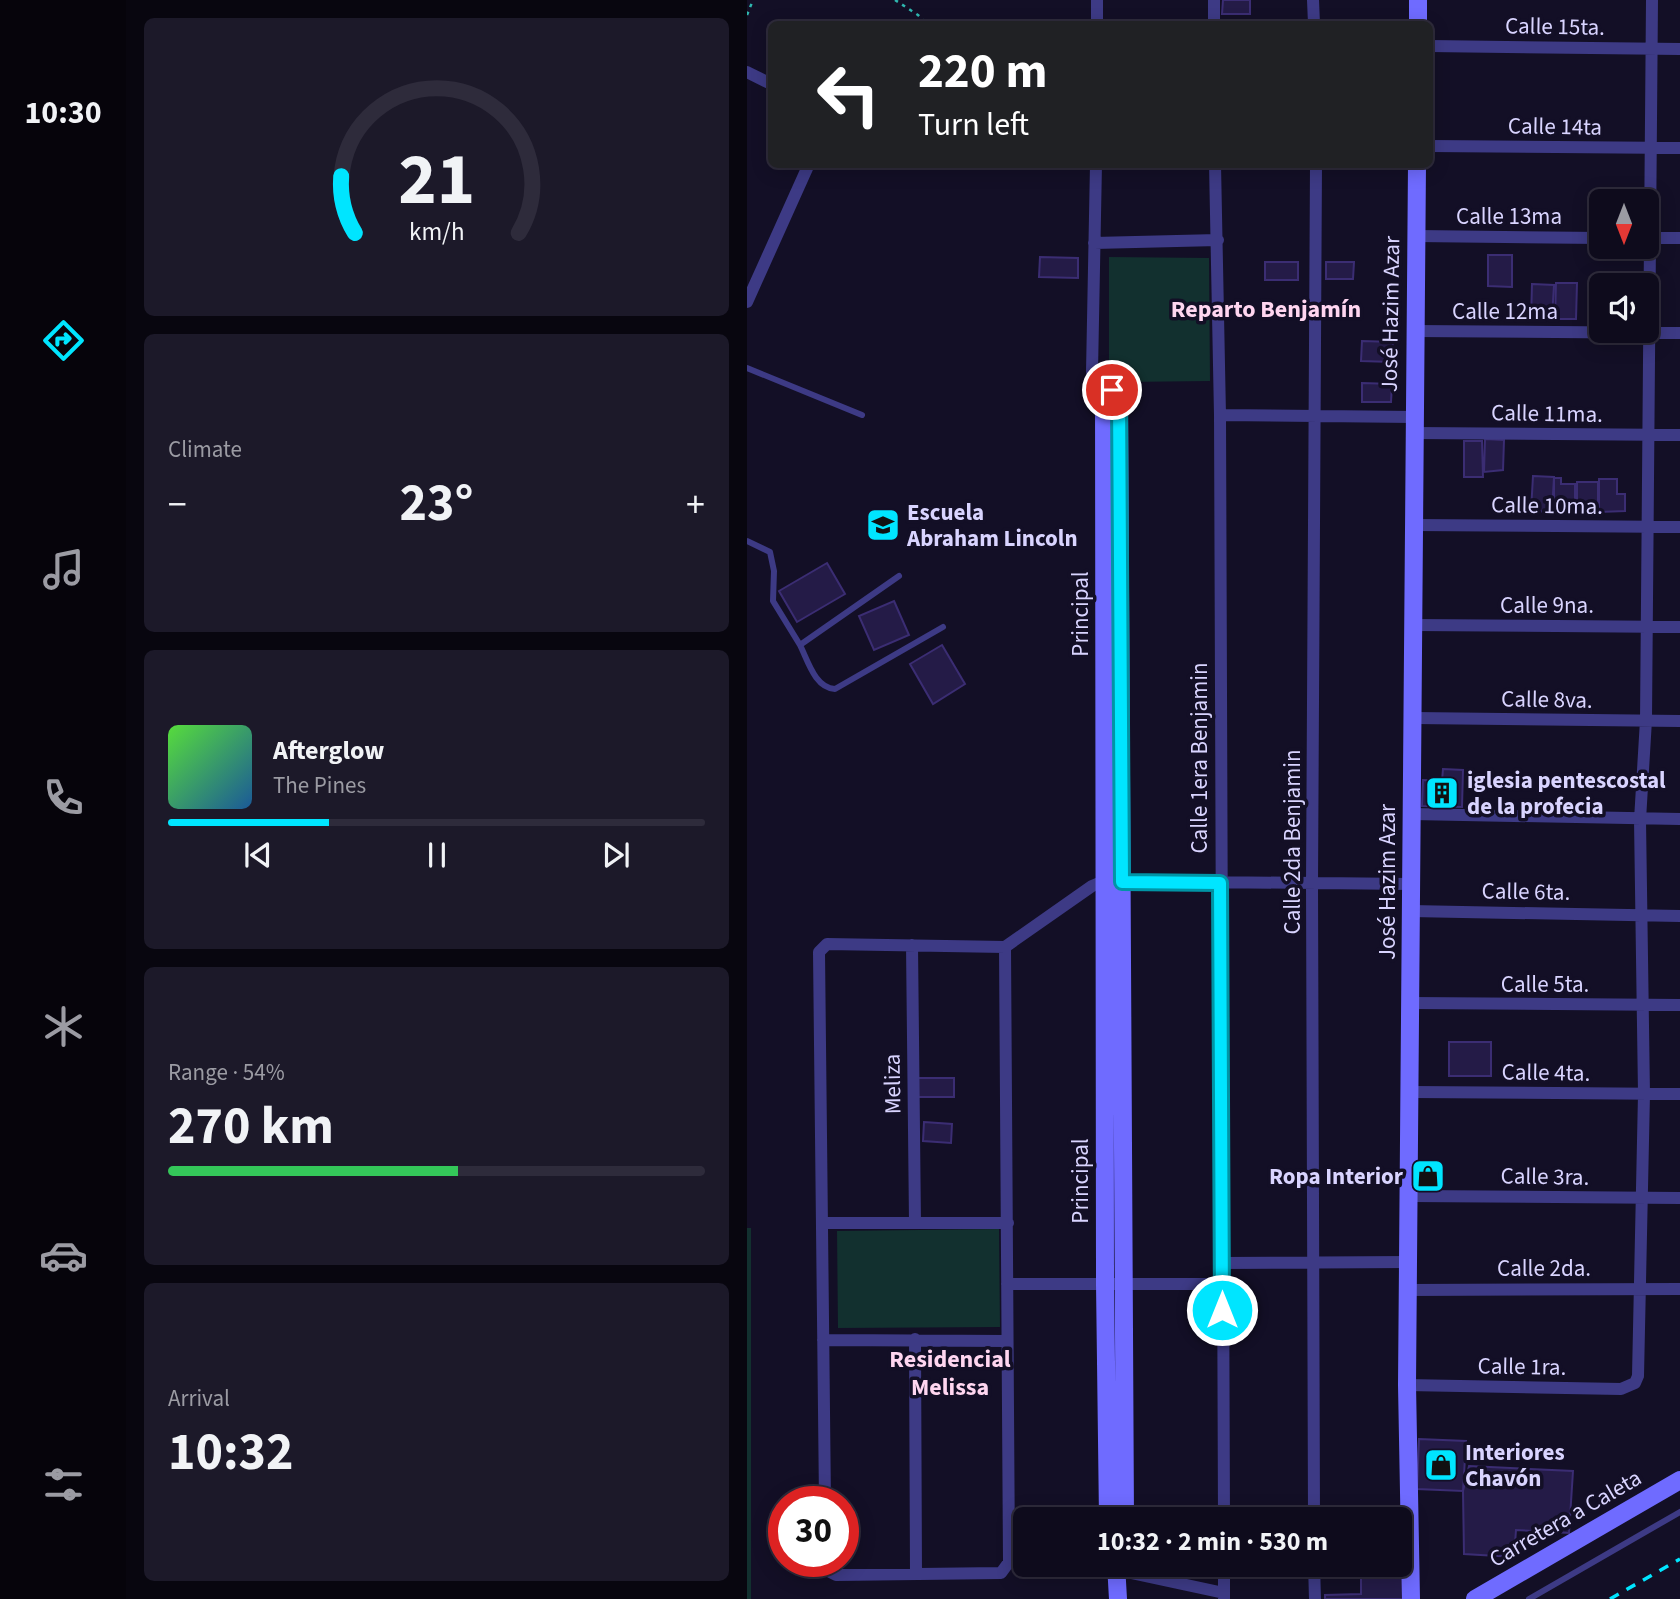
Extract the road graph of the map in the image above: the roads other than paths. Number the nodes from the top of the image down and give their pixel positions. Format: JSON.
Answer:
{"nodes":[{"id":1,"x":1097,"y":0,"type":"edge"},
{"id":2,"x":1214,"y":0,"type":"edge"},
{"id":3,"x":1313,"y":0,"type":"edge"},
{"id":4,"x":1418,"y":0,"type":"edge"},
{"id":5,"x":1652,"y":0,"type":"edge"},
{"id":6,"x":1097,"y":21,"type":"edge"},
{"id":7,"x":1214,"y":21,"type":"edge"},
{"id":8,"x":1314,"y":21,"type":"edge"},
{"id":9,"x":1418,"y":21,"type":"edge"},
{"id":10,"x":1433,"y":46,"type":"edge"},
{"id":11,"x":1652,"y":49,"type":"junction"},
{"id":12,"x":1680,"y":49,"type":"edge"},
{"id":13,"x":747,"y":72,"type":"edge"},
{"id":14,"x":768,"y":82,"type":"edge"},
{"id":15,"x":1433,"y":146,"type":"edge"},
{"id":16,"x":1651,"y":148,"type":"junction"},
{"id":17,"x":1680,"y":148,"type":"edge"},
{"id":18,"x":807,"y":168,"type":"edge"},
{"id":19,"x":1096,"y":168,"type":"edge"},
{"id":20,"x":1215,"y":168,"type":"edge"},
{"id":21,"x":1316,"y":168,"type":"edge"},
{"id":22,"x":1417,"y":168,"type":"edge"},
{"id":23,"x":1650,"y":189,"type":"edge"},
{"id":24,"x":1416,"y":236,"type":"junction"},
{"id":25,"x":1589,"y":238,"type":"edge"},
{"id":26,"x":1659,"y":238,"type":"edge"},
{"id":27,"x":1680,"y":238,"type":"edge"},
{"id":28,"x":1218,"y":240,"type":"junction"},
{"id":29,"x":1093,"y":243,"type":"junction"},
{"id":30,"x":747,"y":302,"type":"edge"},
{"id":31,"x":1414,"y":331,"type":"junction"},
{"id":32,"x":1589,"y":332,"type":"edge"},
{"id":33,"x":1659,"y":333,"type":"edge"},
{"id":34,"x":1680,"y":333,"type":"edge"},
{"id":35,"x":1649,"y":343,"type":"edge"},
{"id":36,"x":747,"y":368,"type":"edge"},
{"id":37,"x":1104,"y":387,"type":"joint"},
{"id":38,"x":862,"y":415,"type":"dead end"},
{"id":39,"x":1220,"y":415,"type":"junction"},
{"id":40,"x":1316,"y":416,"type":"junction"},
{"id":41,"x":1413,"y":425,"type":"junction"},
{"id":42,"x":1648,"y":435,"type":"junction"},
{"id":43,"x":1680,"y":435,"type":"edge"},
{"id":44,"x":1413,"y":525,"type":"junction"},
{"id":45,"x":1648,"y":527,"type":"junction"},
{"id":46,"x":1680,"y":527,"type":"edge"},
{"id":47,"x":747,"y":541,"type":"edge"},
{"id":48,"x":899,"y":576,"type":"dead end"},
{"id":49,"x":1413,"y":625,"type":"junction"},
{"id":50,"x":943,"y":627,"type":"dead end"},
{"id":51,"x":1647,"y":627,"type":"junction"},
{"id":52,"x":1680,"y":627,"type":"edge"},
{"id":53,"x":800,"y":645,"type":"junction"},
{"id":54,"x":1414,"y":718,"type":"junction"},
{"id":55,"x":1646,"y":720,"type":"junction"},
{"id":56,"x":1680,"y":721,"type":"edge"},
{"id":57,"x":1412,"y":814,"type":"junction"},
{"id":58,"x":1680,"y":819,"type":"edge"},
{"id":59,"x":1640,"y":820,"type":"junction"},
{"id":60,"x":1113,"y":882,"type":"junction"},
{"id":61,"x":1220,"y":883,"type":"junction"},
{"id":62,"x":1312,"y":883,"type":"junction"},
{"id":63,"x":1411,"y":884,"type":"junction"},
{"id":64,"x":1411,"y":911,"type":"junction"},
{"id":65,"x":1641,"y":915,"type":"junction"},
{"id":66,"x":1680,"y":916,"type":"edge"},
{"id":67,"x":911,"y":945,"type":"junction"},
{"id":68,"x":1005,"y":947,"type":"junction"},
{"id":69,"x":1411,"y":1003,"type":"junction"},
{"id":70,"x":1642,"y":1005,"type":"junction"},
{"id":71,"x":1680,"y":1005,"type":"edge"},
{"id":72,"x":1411,"y":1092,"type":"junction"},
{"id":73,"x":1644,"y":1094,"type":"junction"},
{"id":74,"x":1680,"y":1094,"type":"edge"},
{"id":75,"x":1410,"y":1196,"type":"junction"},
{"id":76,"x":1680,"y":1198,"type":"edge"},
{"id":77,"x":1641,"y":1199,"type":"junction"},
{"id":78,"x":822,"y":1223,"type":"junction"},
{"id":79,"x":915,"y":1223,"type":"junction"},
{"id":80,"x":1008,"y":1223,"type":"junction"},
{"id":81,"x":1313,"y":1262,"type":"junction"},
{"id":82,"x":1410,"y":1262,"type":"junction"},
{"id":83,"x":1223,"y":1263,"type":"junction"},
{"id":84,"x":1007,"y":1284,"type":"junction"},
{"id":85,"x":1105,"y":1284,"type":"junction"},
{"id":86,"x":1124,"y":1284,"type":"junction"},
{"id":87,"x":1222,"y":1284,"type":"junction"},
{"id":88,"x":1639,"y":1289,"type":"junction"},
{"id":89,"x":1680,"y":1289,"type":"edge"},
{"id":90,"x":1408,"y":1290,"type":"junction"},
{"id":91,"x":915,"y":1339,"type":"junction"},
{"id":92,"x":823,"y":1340,"type":"junction"},
{"id":93,"x":1007,"y":1341,"type":"junction"},
{"id":94,"x":1407,"y":1385,"type":"junction"},
{"id":95,"x":1680,"y":1480,"type":"edge"},
{"id":96,"x":825,"y":1486,"type":"edge"},
{"id":97,"x":1108,"y":1507,"type":"edge"},
{"id":98,"x":1125,"y":1507,"type":"edge"},
{"id":99,"x":1224,"y":1507,"type":"edge"},
{"id":100,"x":1314,"y":1507,"type":"edge"},
{"id":101,"x":1680,"y":1512,"type":"edge"},
{"id":102,"x":916,"y":1574,"type":"junction"},
{"id":103,"x":859,"y":1575,"type":"edge"},
{"id":104,"x":1117,"y":1577,"type":"edge"},
{"id":105,"x":1156,"y":1577,"type":"edge"},
{"id":106,"x":1224,"y":1577,"type":"edge"},
{"id":107,"x":1314,"y":1577,"type":"edge"},
{"id":108,"x":1224,"y":1596,"type":"edge"},
{"id":109,"x":1118,"y":1599,"type":"edge"},
{"id":110,"x":1315,"y":1599,"type":"edge"},
{"id":111,"x":1411,"y":1599,"type":"edge"},
{"id":112,"x":1475,"y":1599,"type":"edge"},
{"id":113,"x":1529,"y":1599,"type":"edge"}],
"edges":[{"from":1,"to":6,"type":"street"},
{"from":2,"to":7,"type":"street"},
{"from":3,"to":8,"type":"street"},
{"from":4,"to":9,"type":"street"},
{"from":5,"to":11,"type":"street"},
{"from":10,"to":11,"type":"street","name":"Calle 15ta."},
{"from":11,"to":12,"type":"street","name":"Calle 15ta."},
{"from":11,"to":16,"type":"street"},
{"from":13,"to":14,"type":"street"},
{"from":15,"to":16,"type":"street","name":"Calle 14ta"},
{"from":16,"to":17,"type":"street","name":"Calle 14ta"},
{"from":16,"to":23,"type":"street"},
{"from":18,"to":30,"type":"street"},
{"from":19,"to":29,"type":"street"},
{"from":20,"to":28,"type":"street","name":"Calle 1era Benjamin"},
{"from":21,"to":40,"type":"street","name":"Calle 2da Benjamin"},
{"from":22,"to":24,"type":"street","name":"José Hazim Azar"},
{"from":24,"to":25,"type":"street","name":"Calle 13ma"},
{"from":24,"to":31,"type":"street","name":"José Hazim Azar"},
{"from":26,"to":27,"type":"street"},
{"from":28,"to":29,"type":"street"},
{"from":28,"to":39,"type":"street","name":"Calle 1era Benjamin"},
{"from":29,"to":37,"type":"street"},
{"from":31,"to":32,"type":"street","name":"Calle 12ma"},
{"from":31,"to":41,"type":"street","name":"José Hazim Azar"},
{"from":33,"to":34,"type":"street","name":"Calle 12ma"},
{"from":35,"to":42,"type":"street"},
{"from":36,"to":38,"type":"lane"},
{"from":37,"to":60,"type":"street","name":"Principal"},
{"from":39,"to":40,"type":"street","name":"Calle 11ma."},
{"from":39,"to":61,"type":"street","name":"Calle 1era Benjamin"},
{"from":40,"to":41,"type":"street","name":"Calle 11ma."},
{"from":40,"to":62,"type":"street","name":"Calle 2da Benjamin"},
{"from":41,"to":42,"type":"street","name":"Calle 11ma."},
{"from":41,"to":44,"type":"street","name":"José Hazim Azar"},
{"from":42,"to":43,"type":"street","name":"Calle 11ma."},
{"from":42,"to":45,"type":"street"},
{"from":44,"to":45,"type":"street","name":"Calle 10ma."},
{"from":44,"to":49,"type":"street","name":"José Hazim Azar"},
{"from":45,"to":46,"type":"street","name":"Calle 10ma."},
{"from":45,"to":51,"type":"street"},
{"from":47,"to":53,"type":"lane"},
{"from":48,"to":53,"type":"lane"},
{"from":49,"to":51,"type":"street","name":"Calle 9na."},
{"from":49,"to":54,"type":"street","name":"José Hazim Azar"},
{"from":50,"to":53,"type":"lane"},
{"from":51,"to":52,"type":"street","name":"Calle 9na."},
{"from":51,"to":55,"type":"street"},
{"from":54,"to":55,"type":"street","name":"Calle 8va."},
{"from":54,"to":57,"type":"street","name":"José Hazim Azar"},
{"from":55,"to":56,"type":"street","name":"Calle 8va."},
{"from":55,"to":59,"type":"street"},
{"from":57,"to":59,"type":"street"},
{"from":57,"to":63,"type":"street","name":"José Hazim Azar"},
{"from":58,"to":59,"type":"street"},
{"from":59,"to":65,"type":"street"},
{"from":60,"to":61,"type":"street"},
{"from":60,"to":68,"type":"street"},
{"from":60,"to":85,"type":"street","name":"Principal"},
{"from":60,"to":86,"type":"street","name":"Principal"},
{"from":61,"to":62,"type":"street"},
{"from":61,"to":83,"type":"street","name":"Calle 1era Benjamin"},
{"from":62,"to":63,"type":"street"},
{"from":62,"to":81,"type":"street","name":"Calle 2da Benjamin"},
{"from":63,"to":64,"type":"street","name":"José Hazim Azar"},
{"from":64,"to":65,"type":"street","name":"Calle 6ta."},
{"from":64,"to":69,"type":"street","name":"José Hazim Azar"},
{"from":65,"to":66,"type":"street","name":"Calle 6ta."},
{"from":65,"to":70,"type":"street"},
{"from":67,"to":68,"type":"street"},
{"from":67,"to":78,"type":"street"},
{"from":67,"to":79,"type":"street","name":"Meliza"},
{"from":68,"to":80,"type":"street"},
{"from":69,"to":70,"type":"street","name":"Calle 5ta."},
{"from":69,"to":72,"type":"street","name":"José Hazim Azar"},
{"from":70,"to":71,"type":"street","name":"Calle 5ta."},
{"from":70,"to":73,"type":"street"},
{"from":72,"to":73,"type":"street","name":"Calle 4ta."},
{"from":72,"to":75,"type":"street","name":"José Hazim Azar"},
{"from":73,"to":74,"type":"street","name":"Calle 4ta."},
{"from":73,"to":77,"type":"street"},
{"from":75,"to":77,"type":"street","name":"Calle 3ra."},
{"from":75,"to":82,"type":"street","name":"José Hazim Azar"},
{"from":76,"to":77,"type":"street","name":"Calle 3ra."},
{"from":77,"to":88,"type":"street"},
{"from":78,"to":79,"type":"street"},
{"from":78,"to":92,"type":"street"},
{"from":79,"to":80,"type":"street"},
{"from":80,"to":84,"type":"street"},
{"from":81,"to":82,"type":"street"},
{"from":81,"to":83,"type":"street"},
{"from":81,"to":100,"type":"street","name":"Calle 2da Benjamin"},
{"from":82,"to":90,"type":"street","name":"José Hazim Azar"},
{"from":83,"to":87,"type":"street","name":"Calle 1era Benjamin"},
{"from":84,"to":85,"type":"street"},
{"from":84,"to":93,"type":"street"},
{"from":85,"to":86,"type":"street"},
{"from":85,"to":97,"type":"street","name":"Principal"},
{"from":86,"to":87,"type":"street"},
{"from":86,"to":98,"type":"street","name":"Principal"},
{"from":87,"to":99,"type":"street","name":"Calle 1era Benjamin"},
{"from":88,"to":89,"type":"street","name":"Calle 2da."},
{"from":88,"to":90,"type":"street","name":"Calle 2da."},
{"from":88,"to":94,"type":"street","name":"Calle 1ra."},
{"from":90,"to":94,"type":"street","name":"José Hazim Azar"},
{"from":91,"to":92,"type":"street"},
{"from":91,"to":93,"type":"street"},
{"from":91,"to":102,"type":"street"},
{"from":92,"to":96,"type":"street"},
{"from":93,"to":102,"type":"street"},
{"from":94,"to":111,"type":"street","name":"José Hazim Azar"},
{"from":95,"to":112,"type":"street","name":"Carretera a Caleta"},
{"from":101,"to":113,"type":"lane"},
{"from":102,"to":103,"type":"street"},
{"from":104,"to":109,"type":"street"},
{"from":105,"to":108,"type":"street"},
{"from":106,"to":108,"type":"street"},
{"from":107,"to":110,"type":"street"}]}
